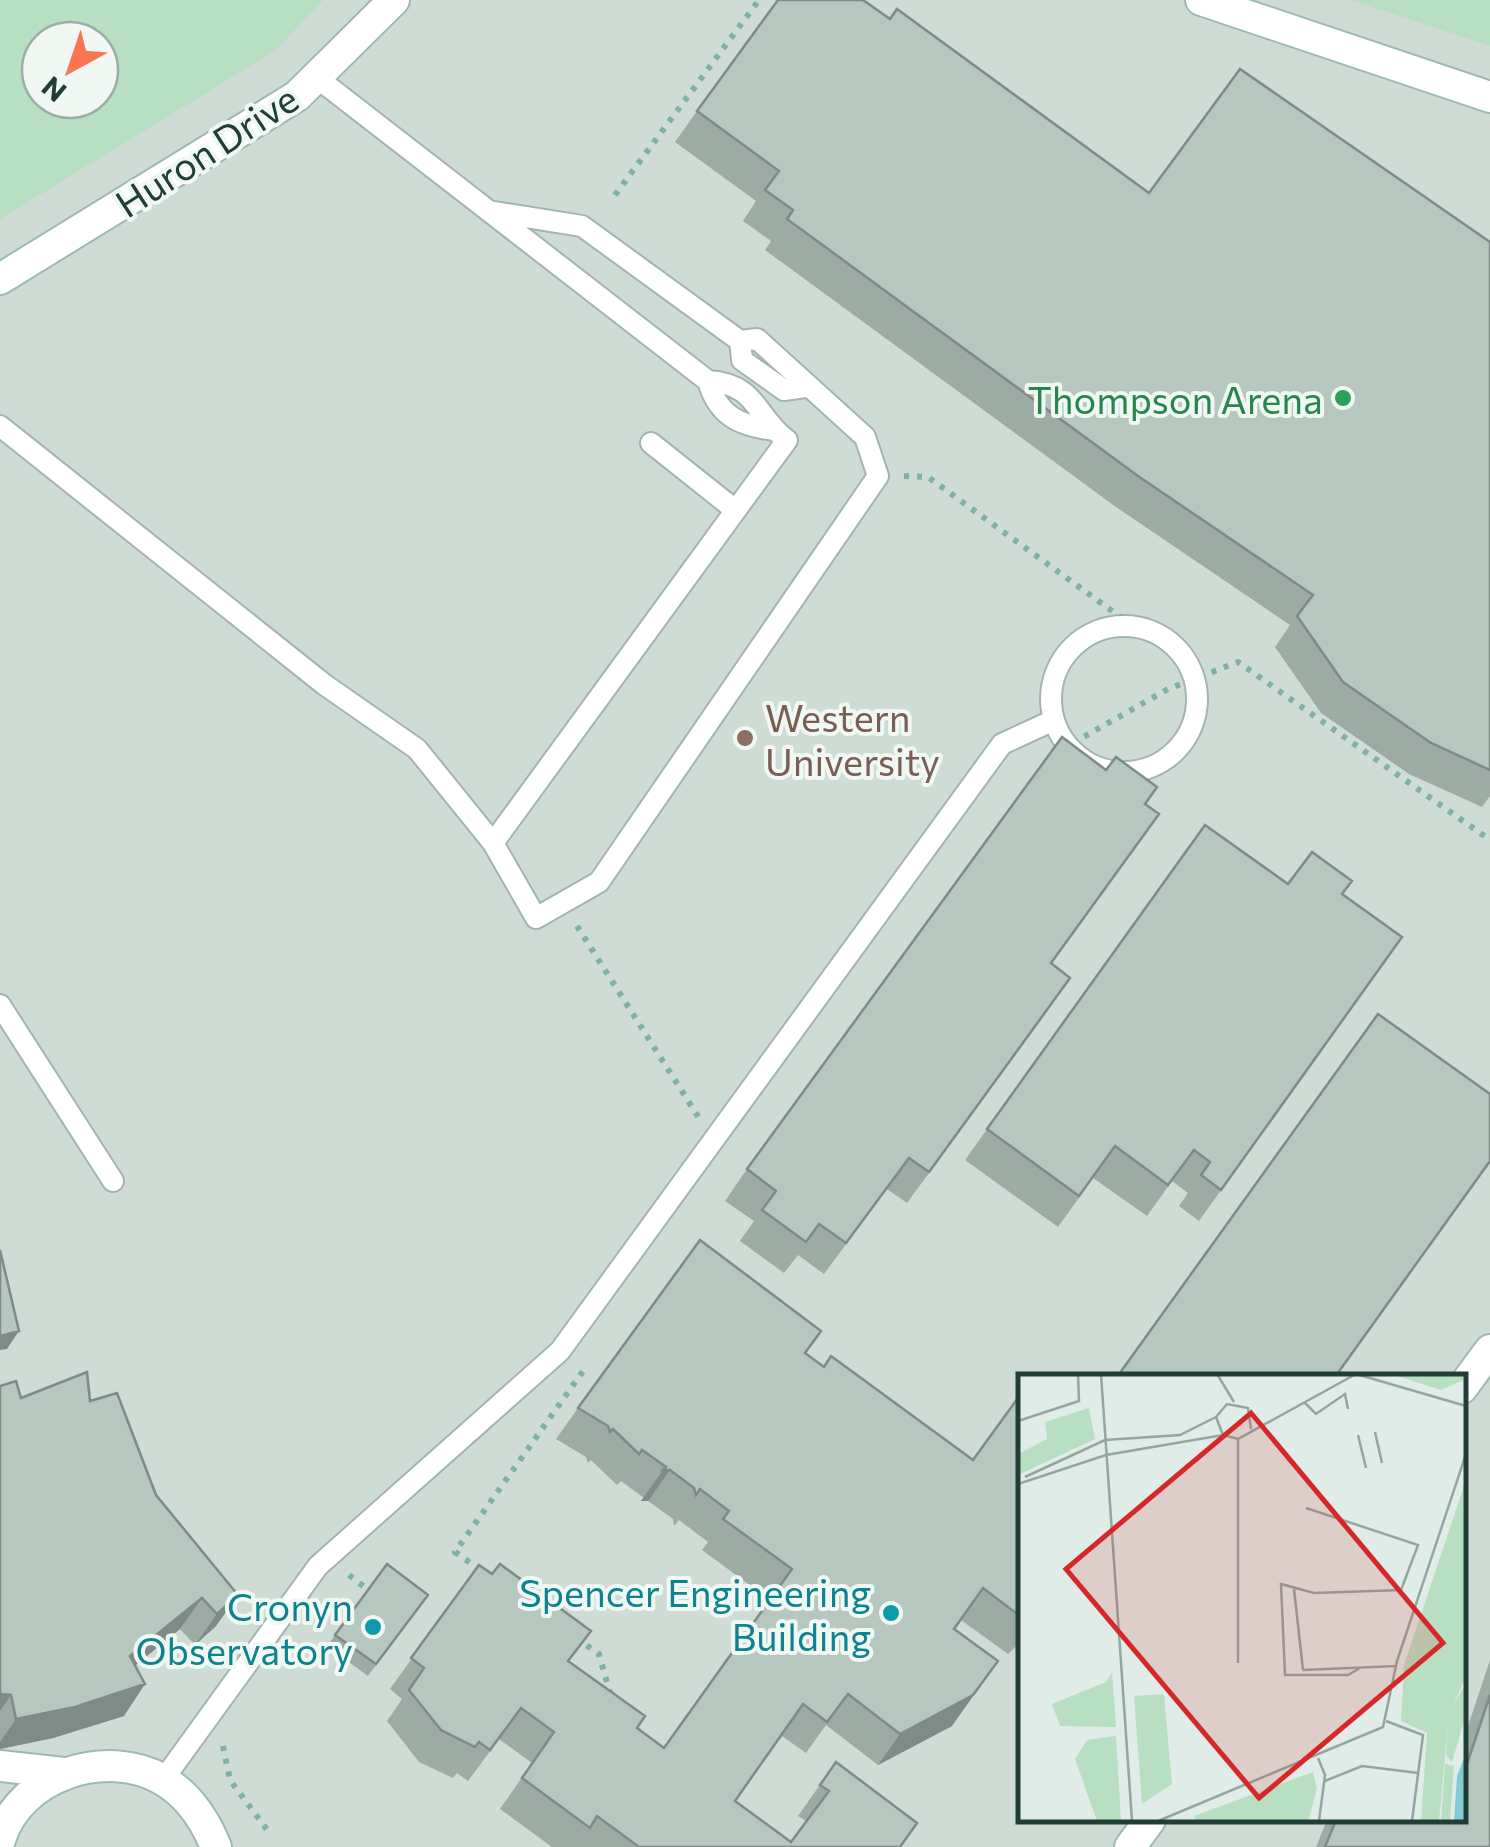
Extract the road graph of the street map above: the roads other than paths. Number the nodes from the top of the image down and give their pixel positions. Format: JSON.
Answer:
{"nodes":[{"id":1,"x":394,"y":0,"type":"edge"},
{"id":2,"x":1202,"y":0,"type":"edge"},
{"id":3,"x":316,"y":77,"type":"junction"},
{"id":4,"x":1490,"y":97,"type":"edge"},
{"id":5,"x":494,"y":212,"type":"junction"},
{"id":6,"x":0,"y":279,"type":"edge"},
{"id":7,"x":0,"y":426,"type":"edge"},
{"id":8,"x":651,"y":443,"type":"dead end"},
{"id":9,"x":734,"y":509,"type":"junction"},
{"id":10,"x":1054,"y":720,"type":"junction"},
{"id":11,"x":494,"y":844,"type":"junction"},
{"id":12,"x":0,"y":1005,"type":"edge"},
{"id":13,"x":114,"y":1181,"type":"dead end"},
{"id":14,"x":1490,"y":1350,"type":"edge"},
{"id":15,"x":1465,"y":1384,"type":"edge"},
{"id":16,"x":0,"y":1766,"type":"edge"},
{"id":17,"x":64,"y":1773,"type":"junction"},
{"id":18,"x":163,"y":1780,"type":"junction"},
{"id":19,"x":1149,"y":1822,"type":"edge"},
{"id":20,"x":0,"y":1840,"type":"edge"},
{"id":21,"x":216,"y":1847,"type":"edge"},
{"id":22,"x":1130,"y":1847,"type":"edge"}],
"edges":[{"from":1,"to":3,"type":"street","name":"Huron Drive"},
{"from":2,"to":4,"type":"street"},
{"from":3,"to":5,"type":"lane"},
{"from":3,"to":6,"type":"street","name":"Huron Drive"},
{"from":5,"to":9,"type":"lane"},
{"from":5,"to":11,"type":"lane"},
{"from":7,"to":11,"type":"lane"},
{"from":8,"to":9,"type":"lane"},
{"from":9,"to":11,"type":"lane"},
{"from":10,"to":10,"type":"lane"},
{"from":10,"to":18,"type":"lane"},
{"from":12,"to":13,"type":"lane"},
{"from":14,"to":15,"type":"street"},
{"from":16,"to":17,"type":"street"},
{"from":17,"to":18,"type":"street"},
{"from":17,"to":20,"type":"street"},
{"from":18,"to":21,"type":"street"},
{"from":19,"to":22,"type":"street"}]}
